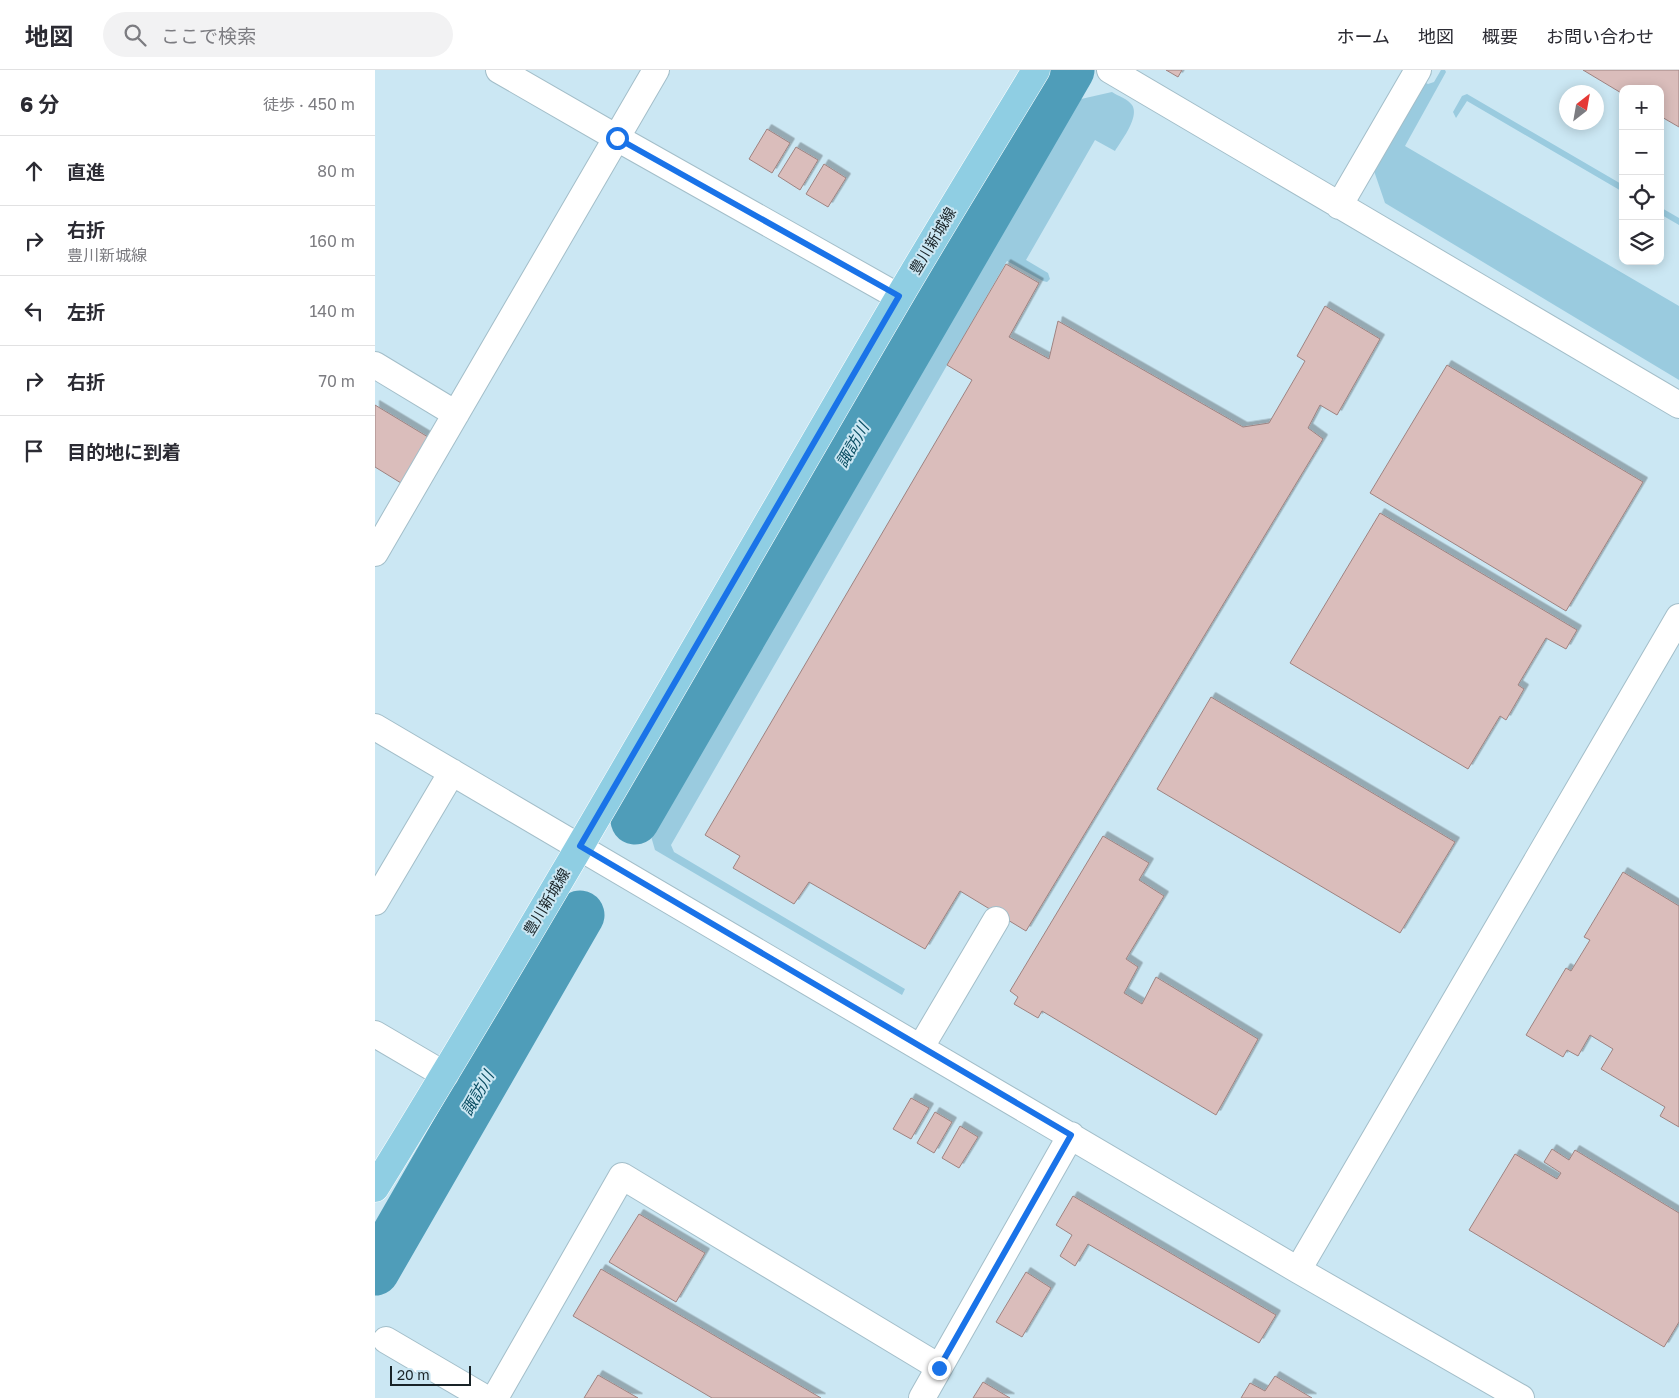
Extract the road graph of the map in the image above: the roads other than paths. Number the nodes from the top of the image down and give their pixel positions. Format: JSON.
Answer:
{"nodes":[{"id":1,"x":499,"y":70,"type":"edge"},
{"id":2,"x":656,"y":70,"type":"edge"},
{"id":3,"x":1036,"y":70,"type":"edge"},
{"id":4,"x":1110,"y":70,"type":"edge"},
{"id":5,"x":1418,"y":70,"type":"edge"},
{"id":6,"x":617,"y":138,"type":"junction"},
{"id":7,"x":1339,"y":206,"type":"junction"},
{"id":8,"x":899,"y":296,"type":"junction"},
{"id":9,"x":375,"y":365,"type":"edge"},
{"id":10,"x":1679,"y":405,"type":"edge"},
{"id":11,"x":456,"y":414,"type":"junction"},
{"id":12,"x":375,"y":554,"type":"edge"},
{"id":13,"x":1679,"y":617,"type":"edge"},
{"id":14,"x":375,"y":727,"type":"edge"},
{"id":15,"x":452,"y":772,"type":"junction"},
{"id":16,"x":580,"y":846,"type":"junction"},
{"id":17,"x":375,"y":902,"type":"edge"},
{"id":18,"x":996,"y":920,"type":"dead end"},
{"id":19,"x":375,"y":1034,"type":"edge"},
{"id":20,"x":921,"y":1047,"type":"junction"},
{"id":21,"x":445,"y":1075,"type":"junction"},
{"id":22,"x":1071,"y":1135,"type":"junction"},
{"id":23,"x":375,"y":1188,"type":"edge"},
{"id":24,"x":1298,"y":1270,"type":"junction"},
{"id":25,"x":386,"y":1340,"type":"dead end"},
{"id":26,"x":939,"y":1368,"type":"junction"},
{"id":27,"x":485,"y":1398,"type":"edge"},
{"id":28,"x":495,"y":1398,"type":"edge"},
{"id":29,"x":922,"y":1398,"type":"edge"},
{"id":30,"x":1521,"y":1398,"type":"edge"}],
"edges":[{"from":1,"to":6,"type":"street"},
{"from":2,"to":6,"type":"street"},
{"from":3,"to":8,"type":"main road","name":"豊川新城線"},
{"from":4,"to":7,"type":"street"},
{"from":5,"to":7,"type":"street"},
{"from":6,"to":8,"type":"street"},
{"from":6,"to":11,"type":"street"},
{"from":7,"to":10,"type":"street"},
{"from":8,"to":16,"type":"main road","name":"豊川新城線"},
{"from":9,"to":11,"type":"street"},
{"from":11,"to":12,"type":"street"},
{"from":13,"to":24,"type":"street"},
{"from":14,"to":15,"type":"street"},
{"from":15,"to":16,"type":"street"},
{"from":15,"to":17,"type":"street"},
{"from":16,"to":20,"type":"street"},
{"from":16,"to":21,"type":"main road","name":"豊川新城線"},
{"from":18,"to":20,"type":"street"},
{"from":19,"to":21,"type":"street"},
{"from":20,"to":22,"type":"street"},
{"from":21,"to":23,"type":"main road","name":"豊川新城線"},
{"from":22,"to":24,"type":"street"},
{"from":22,"to":26,"type":"street"},
{"from":24,"to":30,"type":"street"},
{"from":25,"to":27,"type":"street"},
{"from":26,"to":28,"type":"street"},
{"from":26,"to":29,"type":"street"}]}
